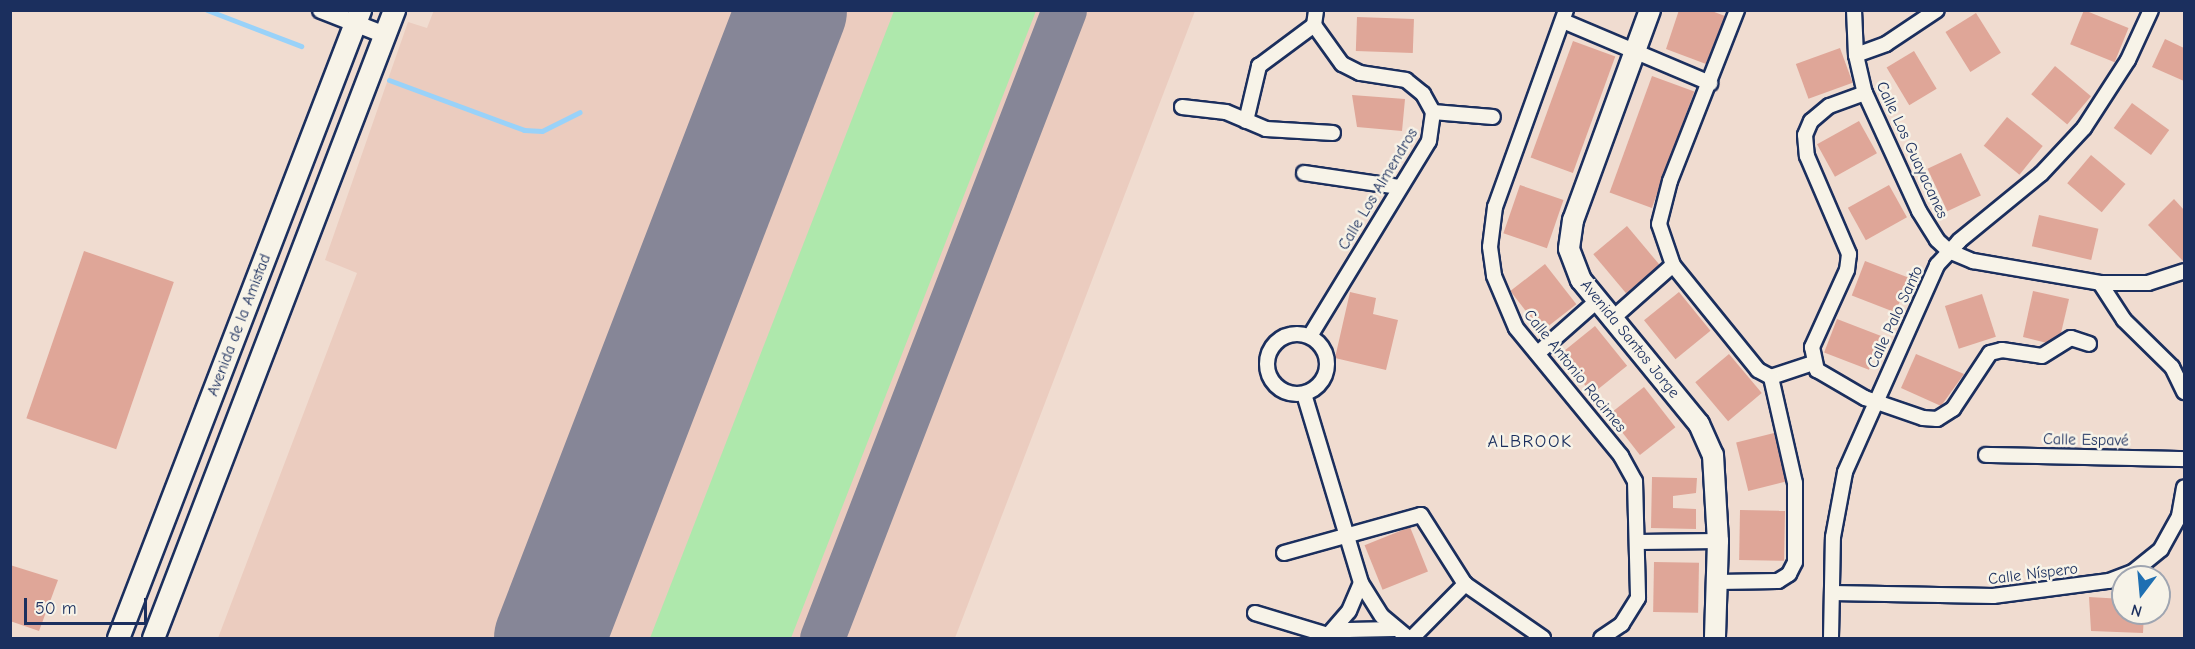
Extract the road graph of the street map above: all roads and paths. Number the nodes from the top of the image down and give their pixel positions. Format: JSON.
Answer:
{"nodes":[{"id":1,"x":321,"y":10,"type":"edge"},
{"id":2,"x":394,"y":10,"type":"edge"},
{"id":3,"x":1316,"y":10,"type":"edge"},
{"id":4,"x":1650,"y":10,"type":"edge"},
{"id":5,"x":1737,"y":10,"type":"edge"},
{"id":6,"x":1854,"y":10,"type":"edge"},
{"id":7,"x":1937,"y":10,"type":"edge"},
{"id":8,"x":2151,"y":10,"type":"edge"},
{"id":9,"x":1564,"y":16,"type":"edge"},
{"id":10,"x":358,"y":17,"type":"edge"},
{"id":11,"x":1314,"y":25,"type":"junction"},
{"id":12,"x":385,"y":35,"type":"junction"},
{"id":13,"x":1635,"y":50,"type":"junction"},
{"id":14,"x":1856,"y":55,"type":"junction"},
{"id":15,"x":1710,"y":82,"type":"junction"},
{"id":16,"x":1865,"y":93,"type":"junction"},
{"id":17,"x":1182,"y":107,"type":"dead end"},
{"id":18,"x":1433,"y":112,"type":"junction"},
{"id":19,"x":1493,"y":117,"type":"dead end"},
{"id":20,"x":1246,"y":121,"type":"junction"},
{"id":21,"x":1333,"y":133,"type":"dead end"},
{"id":22,"x":1304,"y":173,"type":"dead end"},
{"id":23,"x":1399,"y":187,"type":"junction"},
{"id":24,"x":1948,"y":250,"type":"junction"},
{"id":25,"x":1673,"y":265,"type":"junction"},
{"id":26,"x":2184,"y":271,"type":"edge"},
{"id":27,"x":2100,"y":283,"type":"junction"},
{"id":28,"x":1598,"y":301,"type":"junction"},
{"id":29,"x":1612,"y":319,"type":"junction"},
{"id":30,"x":1310,"y":336,"type":"junction"},
{"id":31,"x":2089,"y":344,"type":"dead end"},
{"id":32,"x":1538,"y":353,"type":"junction"},
{"id":33,"x":1813,"y":363,"type":"junction"},
{"id":34,"x":1771,"y":377,"type":"junction"},
{"id":35,"x":2184,"y":392,"type":"edge"},
{"id":36,"x":1304,"y":394,"type":"junction"},
{"id":37,"x":1874,"y":402,"type":"junction"},
{"id":38,"x":1986,"y":455,"type":"dead end"},
{"id":39,"x":2184,"y":459,"type":"edge"},
{"id":40,"x":2184,"y":487,"type":"edge"},
{"id":41,"x":1347,"y":533,"type":"junction"},
{"id":42,"x":1718,"y":541,"type":"junction"},
{"id":43,"x":1638,"y":542,"type":"junction"},
{"id":44,"x":1284,"y":552,"type":"dead end"},
{"id":45,"x":1717,"y":582,"type":"junction"},
{"id":46,"x":1361,"y":583,"type":"junction"},
{"id":47,"x":1465,"y":584,"type":"junction"},
{"id":48,"x":1832,"y":593,"type":"junction"},
{"id":49,"x":1255,"y":612,"type":"dead end"},
{"id":50,"x":1395,"y":629,"type":"junction"},
{"id":51,"x":1325,"y":637,"type":"edge"},
{"id":52,"x":118,"y":639,"type":"edge"},
{"id":53,"x":153,"y":639,"type":"edge"},
{"id":54,"x":1410,"y":639,"type":"edge"},
{"id":55,"x":1543,"y":639,"type":"edge"},
{"id":56,"x":1601,"y":639,"type":"edge"},
{"id":57,"x":1715,"y":639,"type":"edge"},
{"id":58,"x":1831,"y":639,"type":"edge"}],
"edges":[{"from":1,"to":10,"type":"street"},
{"from":2,"to":12,"type":"main road","name":"Avenida de la Amistad"},
{"from":3,"to":11,"type":"street"},
{"from":4,"to":13,"type":"main road","name":"Avenida Santos Jorge"},
{"from":5,"to":15,"type":"street"},
{"from":6,"to":14,"type":"street","name":"Calle Los Guayacanes"},
{"from":7,"to":14,"type":"street"},
{"from":8,"to":24,"type":"street","name":"Calle Palo Santo"},
{"from":9,"to":13,"type":"street"},
{"from":9,"to":32,"type":"street","name":"Calle Antonio Racimes"},
{"from":10,"to":12,"type":"street"},
{"from":10,"to":52,"type":"main road","name":"Avenida de la Amistad"},
{"from":11,"to":18,"type":"street"},
{"from":11,"to":20,"type":"street"},
{"from":12,"to":53,"type":"main road","name":"Avenida de la Amistad"},
{"from":13,"to":15,"type":"street"},
{"from":13,"to":28,"type":"main road","name":"Avenida Santos Jorge"},
{"from":14,"to":16,"type":"street","name":"Calle Los Guayacanes"},
{"from":15,"to":25,"type":"street"},
{"from":16,"to":24,"type":"street","name":"Calle Los Guayacanes"},
{"from":16,"to":33,"type":"street"},
{"from":17,"to":20,"type":"street"},
{"from":18,"to":19,"type":"street"},
{"from":18,"to":23,"type":"street","name":"Calle Los Almendros"},
{"from":20,"to":21,"type":"street"},
{"from":22,"to":23,"type":"street"},
{"from":23,"to":30,"type":"street","name":"Calle Los Almendros"},
{"from":24,"to":27,"type":"street","name":"Calle Los Guayacanes"},
{"from":24,"to":37,"type":"street","name":"Calle Palo Santo"},
{"from":25,"to":29,"type":"street"},
{"from":25,"to":34,"type":"street"},
{"from":26,"to":27,"type":"street","name":"Calle Los Guayacanes"},
{"from":27,"to":35,"type":"street"},
{"from":28,"to":29,"type":"main road","name":"Avenida Santos Jorge"},
{"from":28,"to":32,"type":"street"},
{"from":29,"to":42,"type":"main road","name":"Avenida Santos Jorge"},
{"from":30,"to":36,"type":"street"},
{"from":30,"to":36,"type":"street"},
{"from":31,"to":37,"type":"street"},
{"from":32,"to":43,"type":"street","name":"Calle Antonio Racimes"},
{"from":33,"to":34,"type":"street"},
{"from":33,"to":37,"type":"street"},
{"from":34,"to":45,"type":"street"},
{"from":36,"to":41,"type":"street"},
{"from":37,"to":48,"type":"street","name":"Calle Palo Santo"},
{"from":38,"to":39,"type":"street","name":"Calle Espavé"},
{"from":40,"to":48,"type":"street","name":"Calle Níspero"},
{"from":41,"to":44,"type":"street"},
{"from":41,"to":46,"type":"street"},
{"from":41,"to":47,"type":"street"},
{"from":42,"to":43,"type":"street"},
{"from":42,"to":45,"type":"main road","name":"Avenida Santos Jorge"},
{"from":43,"to":56,"type":"street","name":"Calle Antonio Racimes"},
{"from":45,"to":57,"type":"main road","name":"Avenida Santos Jorge"},
{"from":46,"to":50,"type":"street"},
{"from":46,"to":51,"type":"street"},
{"from":47,"to":54,"type":"street"},
{"from":47,"to":55,"type":"street"},
{"from":48,"to":58,"type":"street","name":"Calle Palo Santo"},
{"from":49,"to":51,"type":"street"},
{"from":50,"to":51,"type":"street"},
{"from":50,"to":54,"type":"street"}]}
